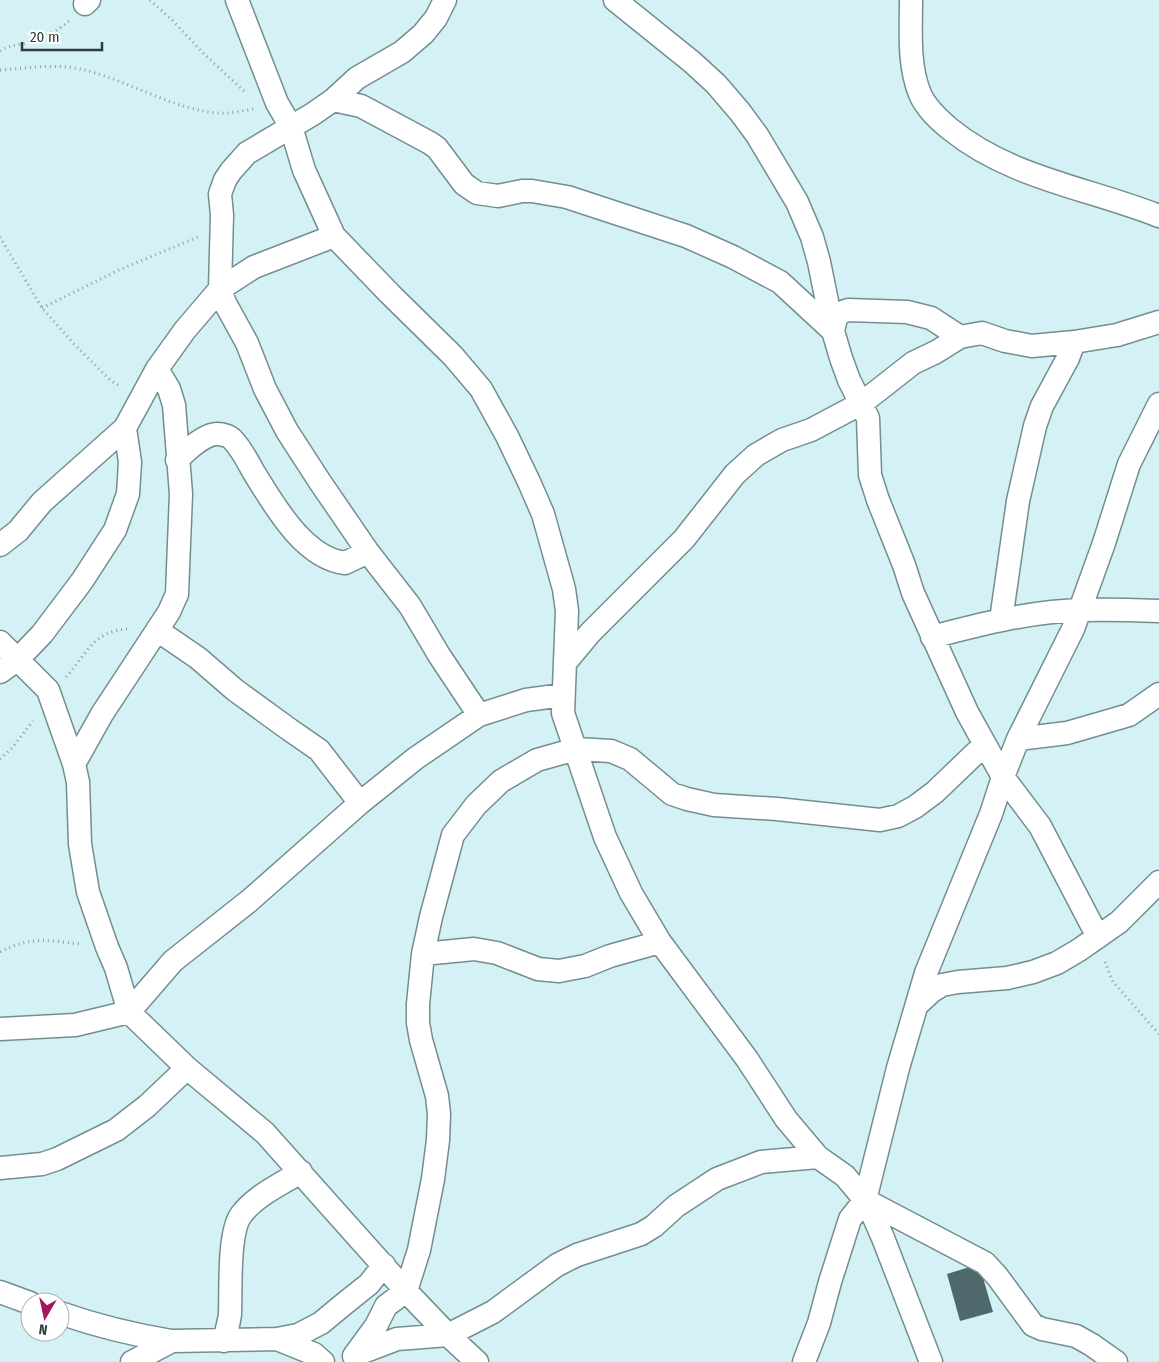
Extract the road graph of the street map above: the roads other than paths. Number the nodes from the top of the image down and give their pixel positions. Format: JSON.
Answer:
{"nodes":[{"id":1,"x":237,"y":0,"type":"edge"},
{"id":2,"x":445,"y":0,"type":"edge"},
{"id":3,"x":615,"y":0,"type":"edge"},
{"id":4,"x":911,"y":0,"type":"edge"},
{"id":5,"x":333,"y":100,"type":"junction"},
{"id":6,"x":291,"y":127,"type":"junction"},
{"id":7,"x":1159,"y":216,"type":"edge"},
{"id":8,"x":334,"y":236,"type":"junction"},
{"id":9,"x":220,"y":289,"type":"junction"},
{"id":10,"x":1159,"y":322,"type":"edge"},
{"id":11,"x":833,"y":331,"type":"junction"},
{"id":12,"x":960,"y":337,"type":"junction"},
{"id":13,"x":1074,"y":342,"type":"junction"},
{"id":14,"x":157,"y":369,"type":"junction"},
{"id":15,"x":862,"y":403,"type":"junction"},
{"id":16,"x":1159,"y":404,"type":"edge"},
{"id":17,"x":125,"y":428,"type":"junction"},
{"id":18,"x":177,"y":460,"type":"junction"},
{"id":19,"x":0,"y":545,"type":"edge"},
{"id":20,"x":368,"y":552,"type":"junction"},
{"id":21,"x":1081,"y":610,"type":"junction"},
{"id":22,"x":1159,"y":611,"type":"edge"},
{"id":23,"x":1001,"y":620,"type":"junction"},
{"id":24,"x":157,"y":630,"type":"junction"},
{"id":25,"x":932,"y":637,"type":"junction"},
{"id":26,"x":0,"y":642,"type":"edge"},
{"id":27,"x":565,"y":663,"type":"junction"},
{"id":28,"x":9,"y":665,"type":"edge"},
{"id":29,"x":1159,"y":694,"type":"edge"},
{"id":30,"x":563,"y":695,"type":"junction"},
{"id":31,"x":479,"y":715,"type":"junction"},
{"id":32,"x":1018,"y":739,"type":"junction"},
{"id":33,"x":984,"y":745,"type":"junction"},
{"id":34,"x":576,"y":749,"type":"junction"},
{"id":35,"x":74,"y":764,"type":"junction"},
{"id":36,"x":1003,"y":777,"type":"junction"},
{"id":37,"x":360,"y":803,"type":"junction"},
{"id":38,"x":1159,"y":882,"type":"edge"},
{"id":39,"x":1098,"y":937,"type":"junction"},
{"id":40,"x":660,"y":942,"type":"junction"},
{"id":41,"x":423,"y":954,"type":"junction"},
{"id":42,"x":918,"y":1004,"type":"junction"},
{"id":43,"x":129,"y":1012,"type":"junction"},
{"id":44,"x":0,"y":1029,"type":"edge"},
{"id":45,"x":187,"y":1068,"type":"junction"},
{"id":46,"x":818,"y":1157,"type":"junction"},
{"id":47,"x":0,"y":1168,"type":"edge"},
{"id":48,"x":300,"y":1172,"type":"junction"},
{"id":49,"x":865,"y":1200,"type":"junction"},
{"id":50,"x":384,"y":1265,"type":"junction"},
{"id":51,"x":406,"y":1291,"type":"junction"},
{"id":52,"x":0,"y":1292,"type":"edge"},
{"id":53,"x":20,"y":1299,"type":"edge"},
{"id":54,"x":70,"y":1316,"type":"edge"},
{"id":55,"x":448,"y":1335,"type":"junction"},
{"id":56,"x":277,"y":1339,"type":"junction"},
{"id":57,"x":172,"y":1341,"type":"junction"},
{"id":58,"x":224,"y":1341,"type":"junction"},
{"id":59,"x":350,"y":1359,"type":"edge"},
{"id":60,"x":132,"y":1362,"type":"edge"},
{"id":61,"x":323,"y":1362,"type":"edge"},
{"id":62,"x":477,"y":1362,"type":"edge"},
{"id":63,"x":804,"y":1362,"type":"edge"},
{"id":64,"x":931,"y":1362,"type":"edge"},
{"id":65,"x":1116,"y":1362,"type":"edge"}],
"edges":[{"from":1,"to":6,"type":"street"},
{"from":2,"to":5,"type":"street"},
{"from":3,"to":11,"type":"street"},
{"from":4,"to":7,"type":"street"},
{"from":5,"to":6,"type":"street"},
{"from":5,"to":11,"type":"street"},
{"from":6,"to":8,"type":"street"},
{"from":6,"to":9,"type":"street"},
{"from":8,"to":9,"type":"street"},
{"from":8,"to":27,"type":"street"},
{"from":9,"to":14,"type":"street"},
{"from":9,"to":20,"type":"street"},
{"from":10,"to":13,"type":"street"},
{"from":11,"to":12,"type":"street"},
{"from":11,"to":15,"type":"street"},
{"from":12,"to":13,"type":"street"},
{"from":12,"to":15,"type":"street"},
{"from":13,"to":23,"type":"street"},
{"from":14,"to":17,"type":"street"},
{"from":14,"to":18,"type":"street"},
{"from":15,"to":25,"type":"street"},
{"from":15,"to":27,"type":"street"},
{"from":16,"to":21,"type":"street"},
{"from":17,"to":19,"type":"street"},
{"from":17,"to":28,"type":"street"},
{"from":18,"to":20,"type":"street"},
{"from":18,"to":24,"type":"street"},
{"from":20,"to":31,"type":"street"},
{"from":21,"to":22,"type":"street"},
{"from":21,"to":23,"type":"street"},
{"from":21,"to":32,"type":"street"},
{"from":23,"to":25,"type":"street"},
{"from":24,"to":35,"type":"street"},
{"from":24,"to":37,"type":"street"},
{"from":25,"to":33,"type":"street"},
{"from":26,"to":28,"type":"street"},
{"from":27,"to":30,"type":"street"},
{"from":28,"to":35,"type":"street"},
{"from":29,"to":32,"type":"street"},
{"from":30,"to":31,"type":"street"},
{"from":30,"to":34,"type":"street"},
{"from":31,"to":37,"type":"street"},
{"from":32,"to":36,"type":"street"},
{"from":33,"to":34,"type":"street"},
{"from":33,"to":36,"type":"street"},
{"from":34,"to":40,"type":"street"},
{"from":34,"to":41,"type":"street"},
{"from":35,"to":43,"type":"street"},
{"from":36,"to":39,"type":"street"},
{"from":36,"to":42,"type":"street"},
{"from":37,"to":43,"type":"street"},
{"from":38,"to":39,"type":"street"},
{"from":39,"to":42,"type":"street"},
{"from":40,"to":41,"type":"street"},
{"from":40,"to":46,"type":"street"},
{"from":41,"to":51,"type":"street"},
{"from":42,"to":49,"type":"street"},
{"from":43,"to":44,"type":"street"},
{"from":43,"to":45,"type":"street"},
{"from":45,"to":47,"type":"street"},
{"from":45,"to":48,"type":"street"},
{"from":46,"to":49,"type":"street"},
{"from":46,"to":55,"type":"street"},
{"from":48,"to":50,"type":"street"},
{"from":48,"to":58,"type":"street"},
{"from":49,"to":63,"type":"street"},
{"from":49,"to":64,"type":"street"},
{"from":49,"to":65,"type":"street"},
{"from":50,"to":51,"type":"street"},
{"from":50,"to":56,"type":"street"},
{"from":51,"to":55,"type":"street"},
{"from":51,"to":59,"type":"street"},
{"from":52,"to":53,"type":"street"},
{"from":54,"to":57,"type":"street"},
{"from":55,"to":59,"type":"street"},
{"from":55,"to":62,"type":"street"},
{"from":56,"to":58,"type":"street"},
{"from":56,"to":61,"type":"street"},
{"from":57,"to":58,"type":"street"},
{"from":57,"to":60,"type":"street"}]}
